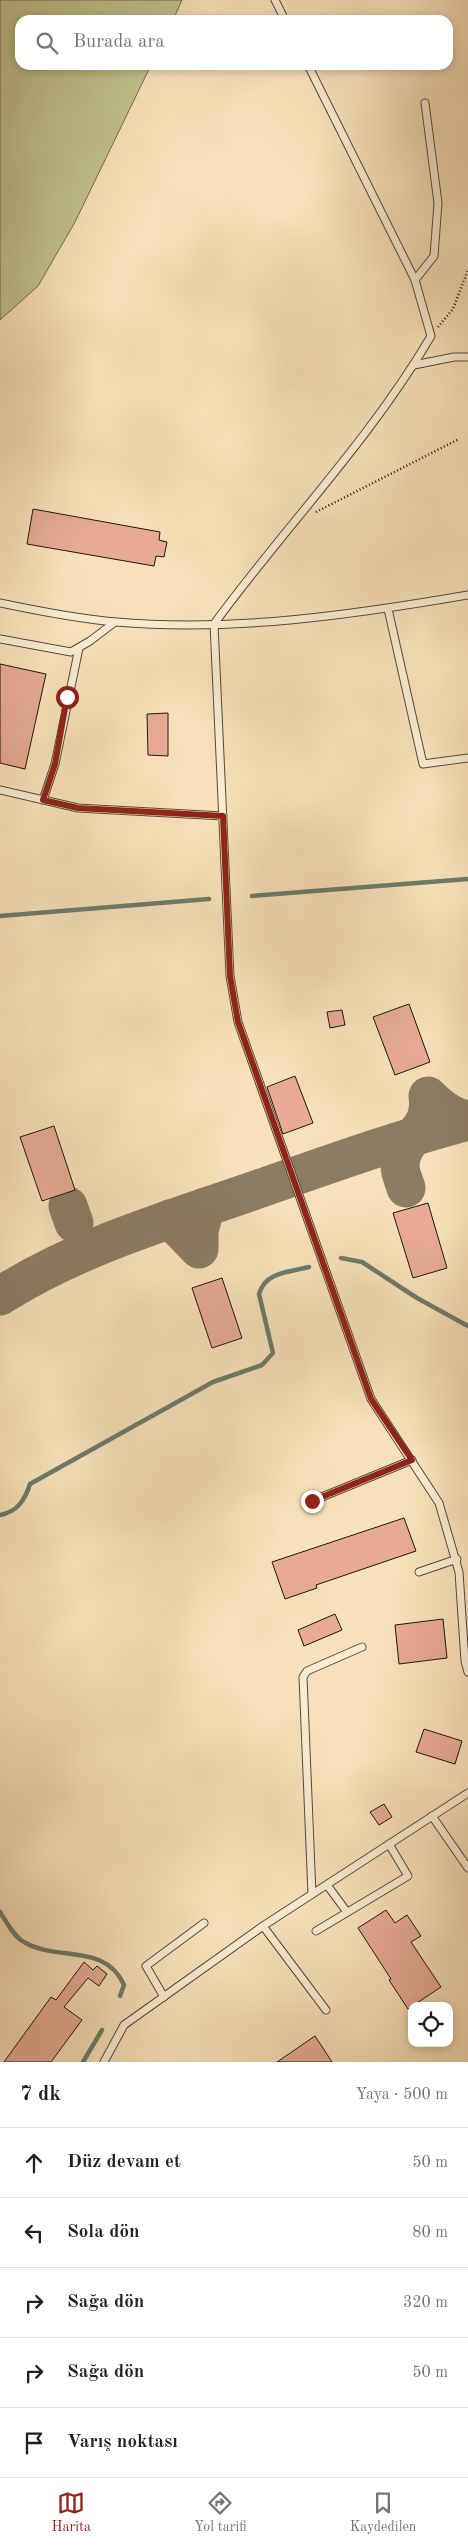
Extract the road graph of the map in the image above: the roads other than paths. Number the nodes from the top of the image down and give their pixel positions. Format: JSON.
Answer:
{"nodes":[{"id":1,"x":275,"y":0,"type":"edge"},
{"id":2,"x":282,"y":15,"type":"edge"},
{"id":3,"x":310,"y":70,"type":"edge"},
{"id":4,"x":425,"y":103,"type":"dead end"},
{"id":5,"x":415,"y":280,"type":"junction"},
{"id":6,"x":468,"y":357,"type":"edge"},
{"id":7,"x":414,"y":365,"type":"junction"},
{"id":8,"x":468,"y":596,"type":"edge"},
{"id":9,"x":0,"y":603,"type":"edge"},
{"id":10,"x":388,"y":608,"type":"junction"},
{"id":11,"x":115,"y":622,"type":"junction"},
{"id":12,"x":214,"y":624,"type":"junction"},
{"id":13,"x":0,"y":639,"type":"edge"},
{"id":14,"x":79,"y":648,"type":"junction"},
{"id":15,"x":468,"y":758,"type":"edge"},
{"id":16,"x":0,"y":790,"type":"edge"},
{"id":17,"x":43,"y":800,"type":"junction"},
{"id":18,"x":223,"y":816,"type":"junction"},
{"id":19,"x":412,"y":1460,"type":"junction"},
{"id":20,"x":312,"y":1501,"type":"dead end"},
{"id":21,"x":457,"y":1559,"type":"junction"},
{"id":22,"x":419,"y":1572,"type":"dead end"},
{"id":23,"x":362,"y":1647,"type":"dead end"},
{"id":24,"x":468,"y":1672,"type":"edge"},
{"id":25,"x":468,"y":1793,"type":"edge"},
{"id":26,"x":432,"y":1816,"type":"junction"},
{"id":27,"x":389,"y":1844,"type":"junction"},
{"id":28,"x":468,"y":1868,"type":"edge"},
{"id":29,"x":327,"y":1885,"type":"junction"},
{"id":30,"x":312,"y":1894,"type":"junction"},
{"id":31,"x":347,"y":1912,"type":"junction"},
{"id":32,"x":204,"y":1923,"type":"dead end"},
{"id":33,"x":264,"y":1926,"type":"junction"},
{"id":34,"x":316,"y":1932,"type":"dead end"},
{"id":35,"x":164,"y":1997,"type":"junction"},
{"id":36,"x":326,"y":2010,"type":"dead end"},
{"id":37,"x":104,"y":2062,"type":"edge"}],
"edges":[{"from":1,"to":2,"type":"lane"},
{"from":3,"to":5,"type":"lane"},
{"from":4,"to":5,"type":"lane"},
{"from":5,"to":7,"type":"lane"},
{"from":6,"to":7,"type":"lane"},
{"from":7,"to":12,"type":"lane"},
{"from":8,"to":10,"type":"lane"},
{"from":9,"to":11,"type":"lane"},
{"from":10,"to":12,"type":"lane"},
{"from":10,"to":15,"type":"lane"},
{"from":11,"to":12,"type":"lane"},
{"from":11,"to":14,"type":"lane"},
{"from":12,"to":18,"type":"lane"},
{"from":13,"to":14,"type":"lane"},
{"from":14,"to":17,"type":"lane"},
{"from":16,"to":17,"type":"lane"},
{"from":17,"to":18,"type":"lane"},
{"from":18,"to":19,"type":"lane"},
{"from":19,"to":20,"type":"lane"},
{"from":19,"to":21,"type":"lane"},
{"from":21,"to":22,"type":"lane"},
{"from":21,"to":24,"type":"lane"},
{"from":23,"to":30,"type":"lane"},
{"from":25,"to":26,"type":"lane"},
{"from":26,"to":27,"type":"lane"},
{"from":26,"to":28,"type":"lane"},
{"from":27,"to":29,"type":"lane"},
{"from":27,"to":31,"type":"lane"},
{"from":29,"to":30,"type":"lane"},
{"from":29,"to":31,"type":"lane"},
{"from":30,"to":33,"type":"lane"},
{"from":31,"to":34,"type":"lane"},
{"from":32,"to":35,"type":"lane"},
{"from":33,"to":35,"type":"lane"},
{"from":33,"to":36,"type":"lane"},
{"from":35,"to":37,"type":"lane"}]}
